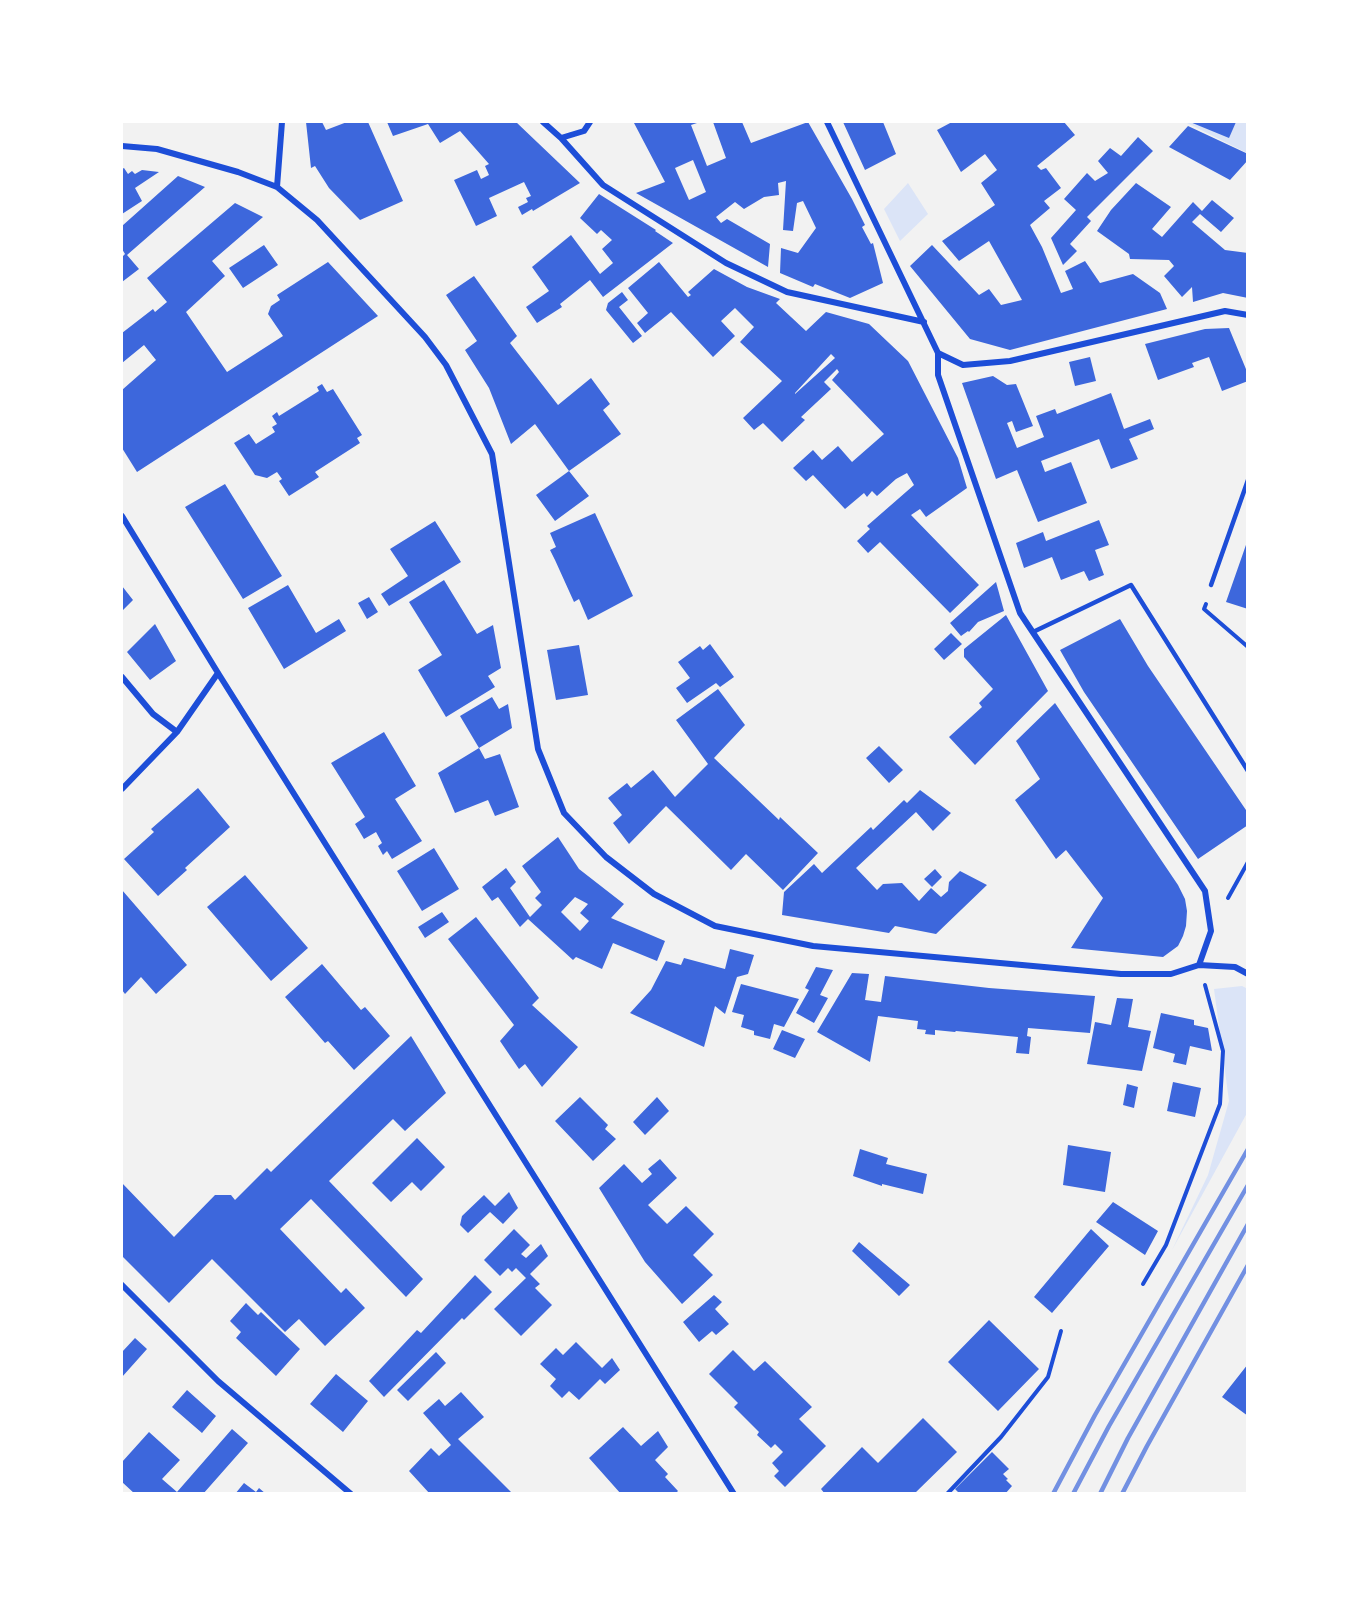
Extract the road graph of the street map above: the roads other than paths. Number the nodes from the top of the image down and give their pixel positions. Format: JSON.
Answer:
{"nodes":[{"id":1,"x":282,"y":122,"type":"edge"},
{"id":2,"x":543,"y":122,"type":"edge"},
{"id":3,"x":590,"y":122,"type":"edge"},
{"id":4,"x":827,"y":122,"type":"edge"},
{"id":5,"x":561,"y":138,"type":"junction"},
{"id":6,"x":122,"y":146,"type":"edge"},
{"id":7,"x":277,"y":187,"type":"junction"},
{"id":8,"x":1248,"y":315,"type":"edge"},
{"id":9,"x":924,"y":322,"type":"junction"},
{"id":10,"x":938,"y":352,"type":"junction"},
{"id":11,"x":1248,"y":480,"type":"edge"},
{"id":12,"x":122,"y":516,"type":"edge"},
{"id":13,"x":1211,"y":585,"type":"road end"},
{"id":14,"x":1033,"y":632,"type":"junction"},
{"id":15,"x":218,"y":673,"type":"junction"},
{"id":16,"x":122,"y":678,"type":"edge"},
{"id":17,"x":177,"y":732,"type":"junction"},
{"id":18,"x":1248,"y":771,"type":"edge"},
{"id":19,"x":122,"y":789,"type":"edge"},
{"id":20,"x":1199,"y":965,"type":"junction"},
{"id":21,"x":1248,"y":974,"type":"edge"},
{"id":22,"x":122,"y":1285,"type":"edge"},
{"id":23,"x":351,"y":1494,"type":"edge"},
{"id":24,"x":734,"y":1494,"type":"edge"}],
"edges":[{"from":1,"to":7,"type":"street"},
{"from":2,"to":5,"type":"street"},
{"from":3,"to":5,"type":"street"},
{"from":4,"to":9,"type":"street"},
{"from":5,"to":9,"type":"street"},
{"from":6,"to":7,"type":"street"},
{"from":7,"to":20,"type":"street"},
{"from":8,"to":10,"type":"street"},
{"from":9,"to":10,"type":"street"},
{"from":10,"to":14,"type":"street"},
{"from":11,"to":13,"type":"lane"},
{"from":12,"to":15,"type":"street"},
{"from":14,"to":18,"type":"lane"},
{"from":14,"to":20,"type":"street"},
{"from":15,"to":17,"type":"street"},
{"from":15,"to":24,"type":"street"},
{"from":16,"to":17,"type":"street"},
{"from":17,"to":19,"type":"street"},
{"from":20,"to":21,"type":"street"},
{"from":22,"to":23,"type":"street"}]}
